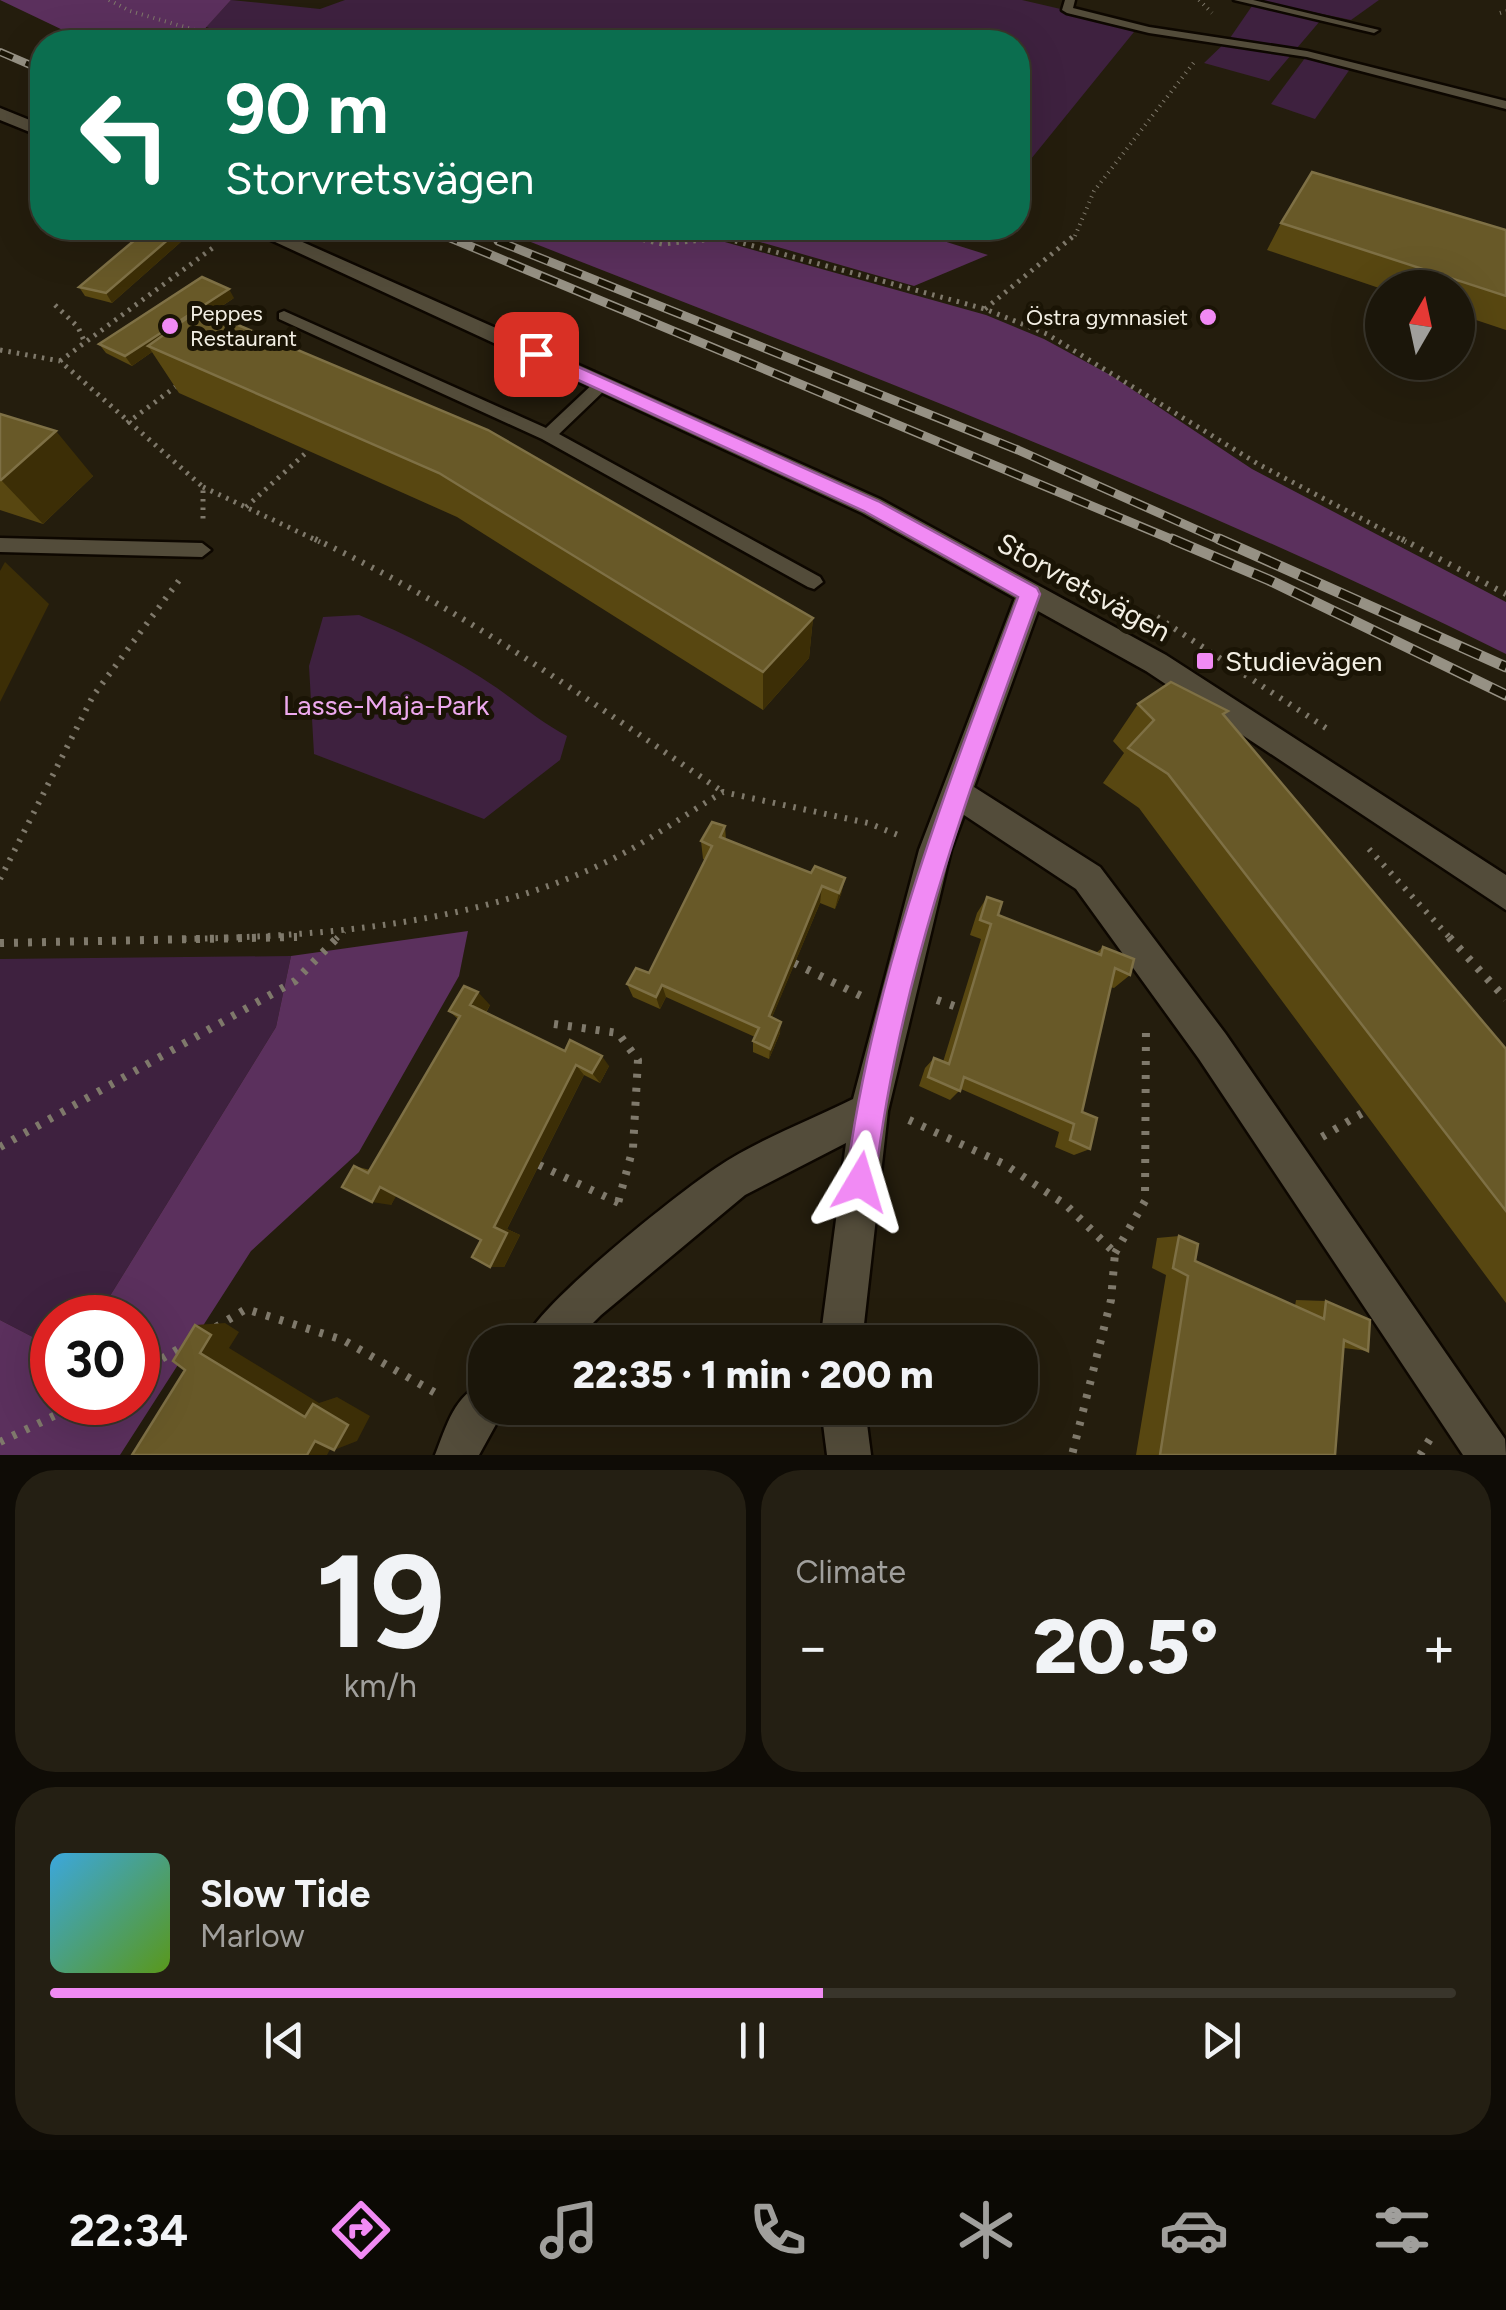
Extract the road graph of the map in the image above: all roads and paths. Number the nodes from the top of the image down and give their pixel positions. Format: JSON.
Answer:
{"nodes":[{"id":1,"x":109,"y":0,"type":"edge"},
{"id":2,"x":1070,"y":0,"type":"edge"},
{"id":3,"x":1199,"y":0,"type":"edge"},
{"id":4,"x":1239,"y":0,"type":"edge"},
{"id":5,"x":194,"y":30,"type":"edge"},
{"id":6,"x":1374,"y":30,"type":"dead end"},
{"id":7,"x":1214,"y":39,"type":"junction"},
{"id":8,"x":1506,"y":105,"type":"edge"},
{"id":9,"x":0,"y":113,"type":"edge"},
{"id":10,"x":30,"y":127,"type":"edge"},
{"id":11,"x":282,"y":240,"type":"edge"},
{"id":12,"x":645,"y":240,"type":"edge"},
{"id":13,"x":703,"y":240,"type":"edge"},
{"id":14,"x":731,"y":240,"type":"edge"},
{"id":15,"x":214,"y":247,"type":"dead end"},
{"id":16,"x":55,"y":305,"type":"dead end"},
{"id":17,"x":984,"y":309,"type":"junction"},
{"id":18,"x":284,"y":316,"type":"dead end"},
{"id":19,"x":84,"y":343,"type":"junction"},
{"id":20,"x":0,"y":350,"type":"edge"},
{"id":21,"x":60,"y":361,"type":"junction"},
{"id":22,"x":186,"y":379,"type":"edge"},
{"id":23,"x":602,"y":384,"type":"junction"},
{"id":24,"x":127,"y":423,"type":"junction"},
{"id":25,"x":548,"y":435,"type":"junction"},
{"id":26,"x":308,"y":451,"type":"edge"},
{"id":27,"x":203,"y":487,"type":"junction"},
{"id":28,"x":246,"y":507,"type":"junction"},
{"id":29,"x":0,"y":546,"type":"edge"},
{"id":30,"x":202,"y":550,"type":"junction"},
{"id":31,"x":814,"y":582,"type":"dead end"},
{"id":32,"x":1030,"y":594,"type":"junction"},
{"id":33,"x":1506,"y":594,"type":"edge"},
{"id":34,"x":724,"y":792,"type":"junction"},
{"id":35,"x":956,"y":793,"type":"junction"},
{"id":36,"x":1355,"y":838,"type":"dead end"},
{"id":37,"x":935,"y":850,"type":"junction"},
{"id":38,"x":0,"y":879,"type":"edge"},
{"id":39,"x":1506,"y":894,"type":"edge"},
{"id":40,"x":346,"y":929,"type":"junction"},
{"id":41,"x":0,"y":944,"type":"edge"},
{"id":42,"x":1146,"y":956,"type":"junction"},
{"id":43,"x":794,"y":963,"type":"edge"},
{"id":44,"x":1506,"y":999,"type":"edge"},
{"id":45,"x":894,"y":1012,"type":"junction"},
{"id":46,"x":554,"y":1024,"type":"dead end"},
{"id":47,"x":869,"y":1110,"type":"junction"},
{"id":48,"x":0,"y":1147,"type":"edge"},
{"id":49,"x":539,"y":1164,"type":"edge"},
{"id":50,"x":618,"y":1203,"type":"junction"},
{"id":51,"x":664,"y":1236,"type":"junction"},
{"id":52,"x":1114,"y":1253,"type":"junction"},
{"id":53,"x":562,"y":1325,"type":"edge"},
{"id":54,"x":843,"y":1325,"type":"edge"},
{"id":55,"x":160,"y":1360,"type":"edge"},
{"id":56,"x":468,"y":1422,"type":"edge"},
{"id":57,"x":35,"y":1425,"type":"edge"},
{"id":58,"x":845,"y":1425,"type":"edge"},
{"id":59,"x":0,"y":1442,"type":"edge"},
{"id":60,"x":849,"y":1455,"type":"edge"},
{"id":61,"x":1072,"y":1455,"type":"edge"},
{"id":62,"x":1489,"y":1455,"type":"edge"}],
"edges":[{"from":1,"to":5,"type":"path"},
{"from":2,"to":7,"type":"lane"},
{"from":3,"to":7,"type":"path"},
{"from":4,"to":6,"type":"lane"},
{"from":7,"to":8,"type":"lane"},
{"from":7,"to":17,"type":"path"},
{"from":9,"to":10,"type":"street"},
{"from":11,"to":23,"type":"street","name":"Storvretsvägen"},
{"from":12,"to":13,"type":"path"},
{"from":14,"to":17,"type":"path"},
{"from":15,"to":19,"type":"path"},
{"from":16,"to":19,"type":"path"},
{"from":17,"to":33,"type":"path"},
{"from":18,"to":25,"type":"lane"},
{"from":19,"to":21,"type":"path"},
{"from":20,"to":21,"type":"path"},
{"from":21,"to":24,"type":"path"},
{"from":22,"to":24,"type":"path"},
{"from":23,"to":25,"type":"lane"},
{"from":23,"to":32,"type":"street","name":"Storvretsvägen"},
{"from":24,"to":27,"type":"path"},
{"from":25,"to":31,"type":"lane"},
{"from":26,"to":28,"type":"path"},
{"from":27,"to":28,"type":"path"},
{"from":27,"to":30,"type":"path"},
{"from":28,"to":34,"type":"path"},
{"from":29,"to":30,"type":"lane"},
{"from":30,"to":38,"type":"path"},
{"from":32,"to":35,"type":"street"},
{"from":32,"to":39,"type":"street","name":"Storvretsvägen"},
{"from":34,"to":37,"type":"path"},
{"from":34,"to":40,"type":"path"},
{"from":35,"to":37,"type":"street"},
{"from":35,"to":42,"type":"street"},
{"from":36,"to":44,"type":"path"},
{"from":37,"to":45,"type":"street"},
{"from":40,"to":41,"type":"path"},
{"from":40,"to":48,"type":"path"},
{"from":42,"to":52,"type":"path"},
{"from":42,"to":62,"type":"street"},
{"from":43,"to":45,"type":"path"},
{"from":45,"to":47,"type":"street"},
{"from":46,"to":50,"type":"path"},
{"from":47,"to":51,"type":"street"},
{"from":47,"to":52,"type":"path"},
{"from":47,"to":54,"type":"street"},
{"from":49,"to":50,"type":"path"},
{"from":50,"to":51,"type":"path"},
{"from":51,"to":53,"type":"street"},
{"from":52,"to":61,"type":"path"},
{"from":55,"to":56,"type":"path"},
{"from":57,"to":59,"type":"path"},
{"from":58,"to":60,"type":"street"}]}
